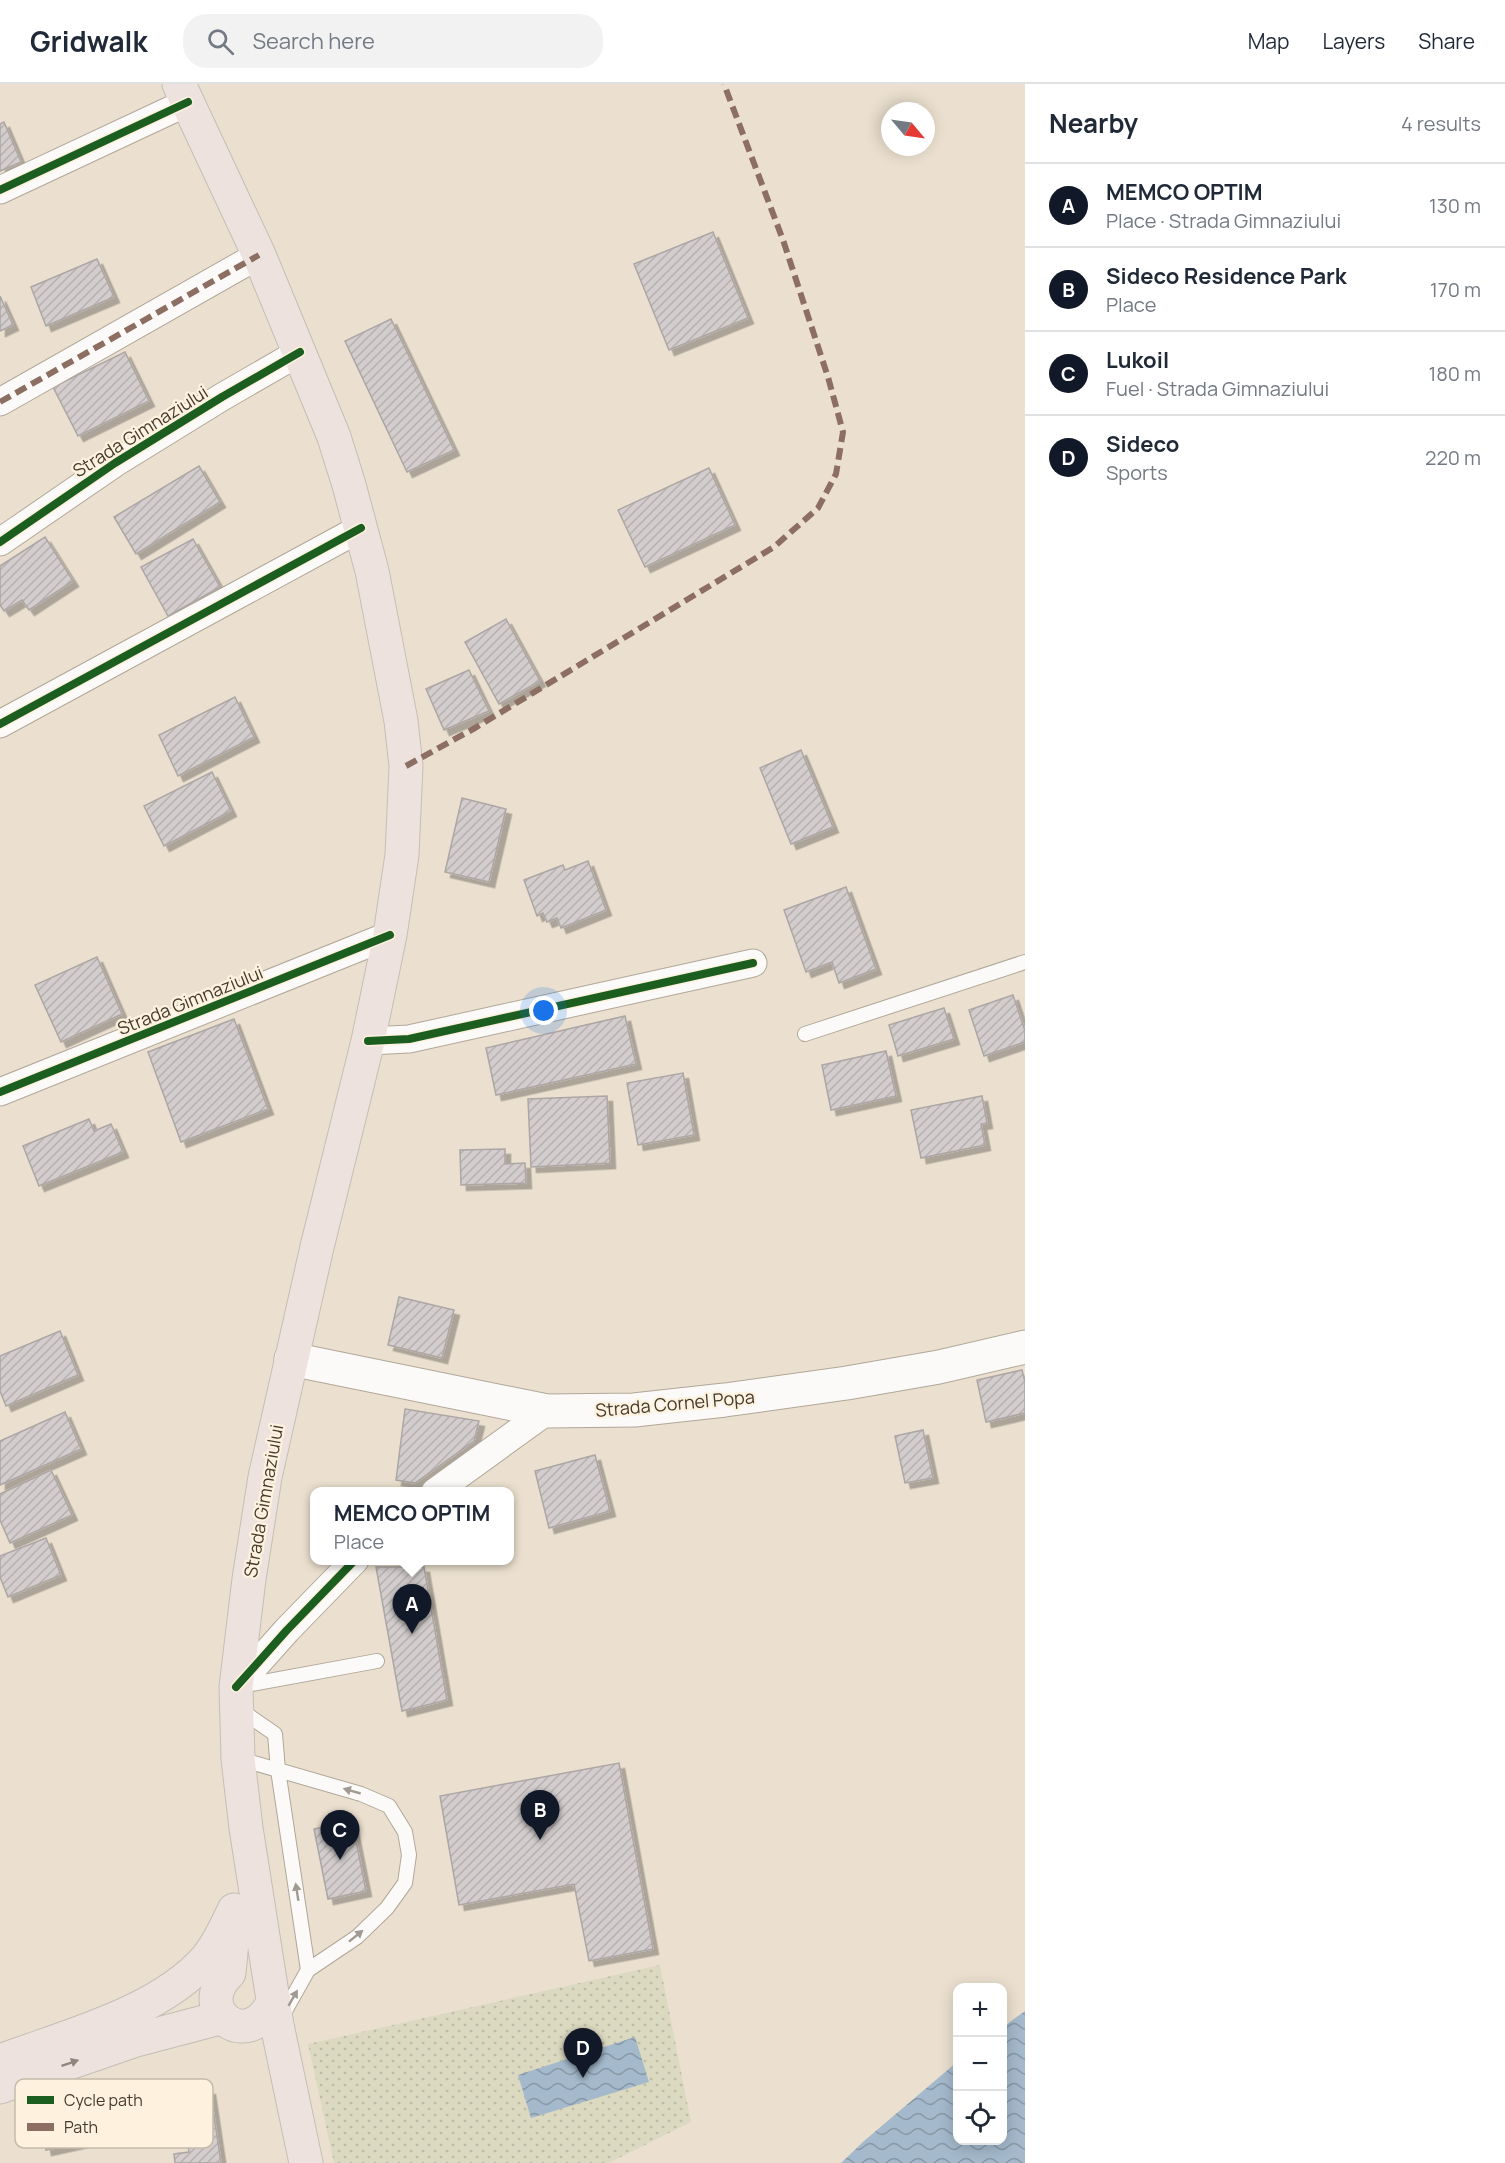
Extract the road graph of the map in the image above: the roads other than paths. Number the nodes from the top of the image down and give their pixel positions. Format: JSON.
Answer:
{"nodes":[{"id":1,"x":183,"y":93,"type":"edge"},
{"id":2,"x":0,"y":190,"type":"edge"},
{"id":3,"x":259,"y":255,"type":"junction"},
{"id":4,"x":300,"y":352,"type":"junction"},
{"id":5,"x":0,"y":402,"type":"edge"},
{"id":6,"x":361,"y":528,"type":"junction"},
{"id":7,"x":0,"y":542,"type":"edge"},
{"id":8,"x":0,"y":724,"type":"edge"},
{"id":9,"x":390,"y":935,"type":"junction"},
{"id":10,"x":1025,"y":962,"type":"edge"},
{"id":11,"x":753,"y":963,"type":"dead end"},
{"id":12,"x":805,"y":1034,"type":"dead end"},
{"id":13,"x":368,"y":1041,"type":"junction"},
{"id":14,"x":0,"y":1092,"type":"edge"},
{"id":15,"x":1025,"y":1347,"type":"edge"},
{"id":16,"x":291,"y":1359,"type":"junction"},
{"id":17,"x":547,"y":1411,"type":"junction"},
{"id":18,"x":441,"y":1487,"type":"edge"},
{"id":19,"x":350,"y":1565,"type":"edge"},
{"id":20,"x":376,"y":1661,"type":"dead end"},
{"id":21,"x":236,"y":1697,"type":"junction"},
{"id":22,"x":238,"y":1759,"type":"junction"},
{"id":23,"x":278,"y":1770,"type":"junction"},
{"id":24,"x":246,"y":1828,"type":"junction"},
{"id":25,"x":234,"y":1910,"type":"junction"},
{"id":26,"x":308,"y":1970,"type":"junction"},
{"id":27,"x":229,"y":1973,"type":"junction"},
{"id":28,"x":269,"y":2009,"type":"junction"},
{"id":29,"x":223,"y":2018,"type":"junction"},
{"id":30,"x":131,"y":2028,"type":"junction"},
{"id":31,"x":269,"y":2062,"type":"junction"},
{"id":32,"x":6,"y":2072,"type":"edge"},
{"id":33,"x":292,"y":2102,"type":"junction"},
{"id":34,"x":306,"y":2163,"type":"edge"}],
"edges":[{"from":1,"to":2,"type":"street","name":"Strada Gimnaziului"},
{"from":1,"to":3,"type":"main road","name":"Strada Gimnaziului"},
{"from":3,"to":4,"type":"main road","name":"Strada Gimnaziului"},
{"from":3,"to":5,"type":"street"},
{"from":4,"to":6,"type":"main road","name":"Strada Gimnaziului"},
{"from":4,"to":7,"type":"street","name":"Strada Gimnaziului"},
{"from":6,"to":8,"type":"street"},
{"from":6,"to":9,"type":"main road","name":"Strada Gimnaziului"},
{"from":9,"to":13,"type":"main road","name":"Strada Gimnaziului"},
{"from":9,"to":14,"type":"street","name":"Strada Gimnaziului"},
{"from":10,"to":12,"type":"lane"},
{"from":11,"to":13,"type":"street"},
{"from":13,"to":16,"type":"main road","name":"Strada Gimnaziului"},
{"from":15,"to":17,"type":"main road","name":"Strada Cornel Popa"},
{"from":16,"to":17,"type":"main road","name":"Strada Cornel Popa"},
{"from":16,"to":21,"type":"main road","name":"Strada Gimnaziului"},
{"from":17,"to":18,"type":"street"},
{"from":19,"to":21,"type":"street"},
{"from":20,"to":21,"type":"lane"},
{"from":21,"to":22,"type":"main road","name":"Strada Gimnaziului"},
{"from":21,"to":23,"type":"lane"},
{"from":22,"to":23,"type":"lane"},
{"from":22,"to":24,"type":"main road","name":"Strada Gimnaziului"},
{"from":26,"to":23,"type":"lane","one_way":true},
{"from":26,"to":23,"type":"lane","one_way":true},
{"from":24,"to":25,"type":"main road"},
{"from":24,"to":28,"type":"main road"},
{"from":25,"to":27,"type":"main road"},
{"from":25,"to":30,"type":"main road"},
{"from":28,"to":26,"type":"lane","one_way":true},
{"from":27,"to":28,"type":"main road"},
{"from":27,"to":29,"type":"main road"},
{"from":27,"to":30,"type":"main road"},
{"from":28,"to":29,"type":"main road"},
{"from":28,"to":31,"type":"main road"},
{"from":28,"to":33,"type":"main road"},
{"from":29,"to":30,"type":"main road"},
{"from":30,"to":31,"type":"main road"},
{"from":30,"to":32,"type":"main road"},
{"from":31,"to":33,"type":"main road"},
{"from":33,"to":34,"type":"main road"}]}
